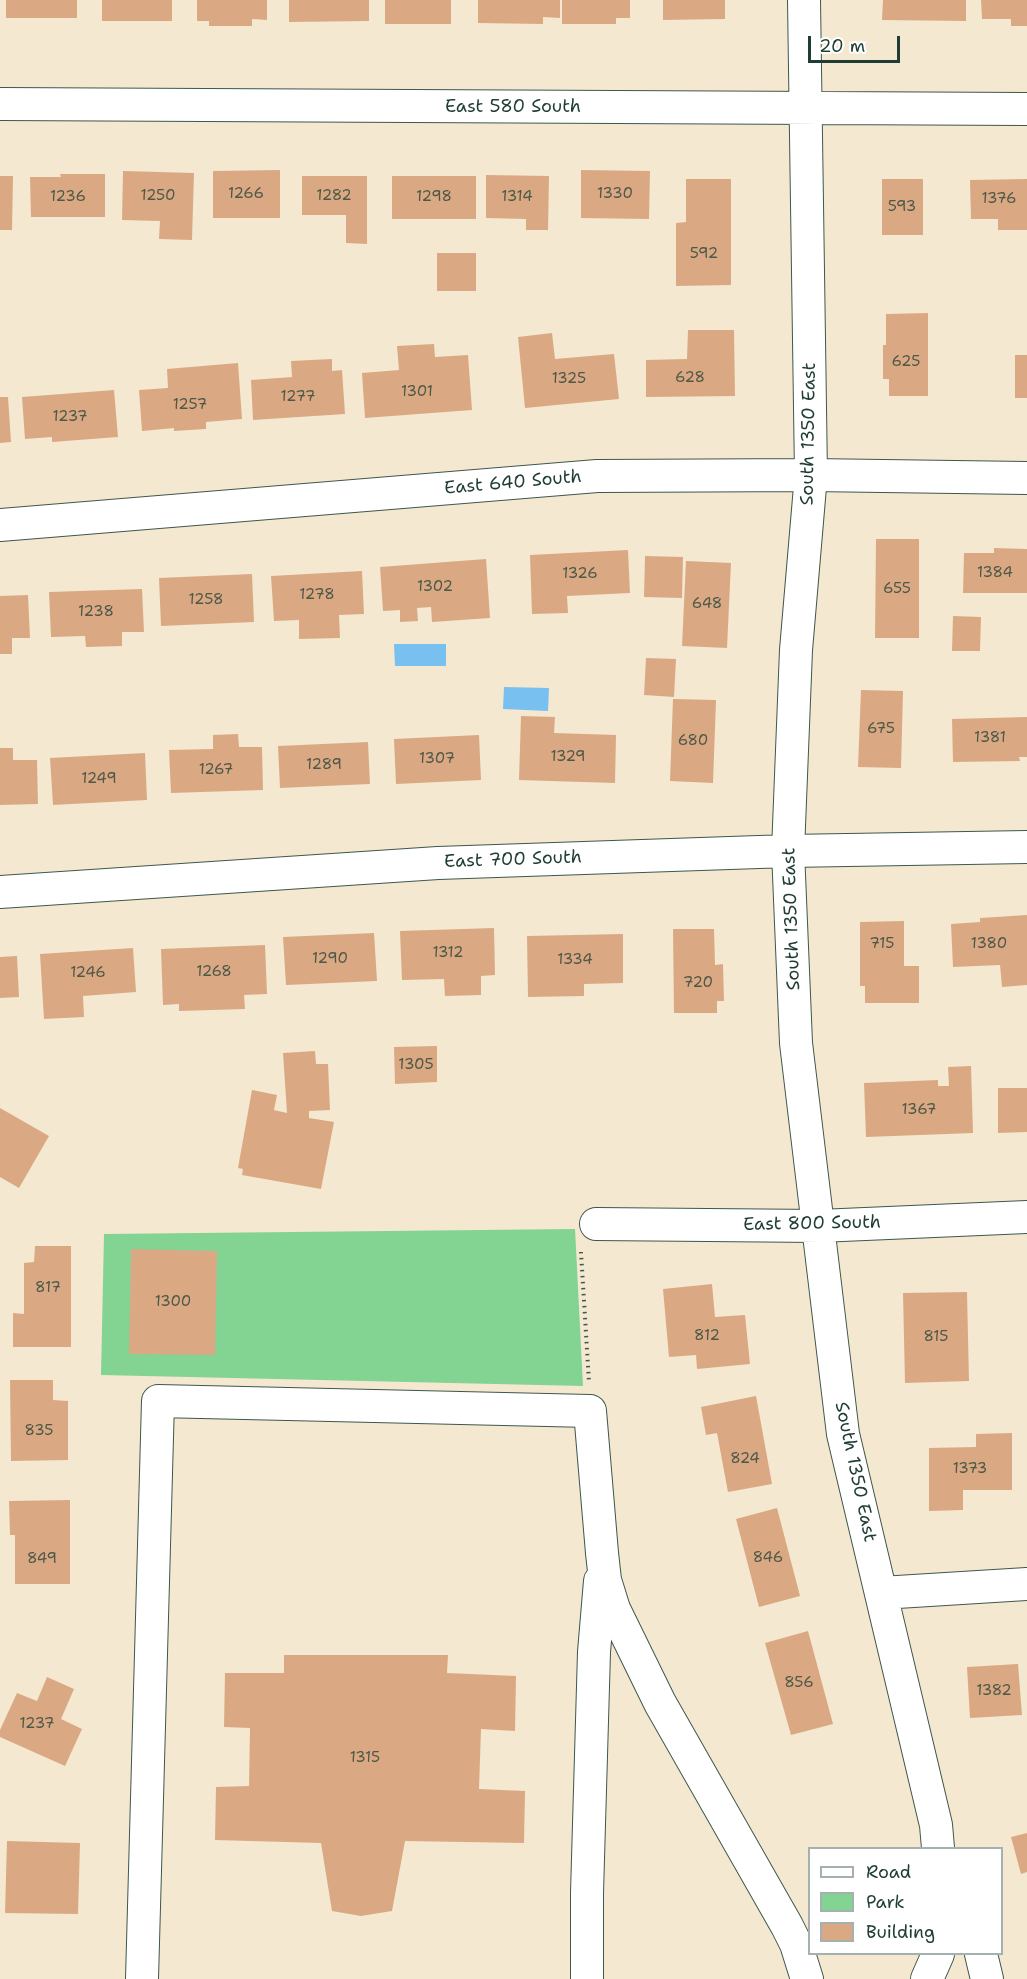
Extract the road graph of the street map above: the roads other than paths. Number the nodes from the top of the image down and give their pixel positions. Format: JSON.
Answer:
{"nodes":[{"id":1,"x":804,"y":0,"type":"edge"},
{"id":2,"x":0,"y":104,"type":"edge"},
{"id":3,"x":806,"y":108,"type":"junction"},
{"id":4,"x":1027,"y":110,"type":"edge"},
{"id":5,"x":811,"y":475,"type":"junction"},
{"id":6,"x":1027,"y":478,"type":"edge"},
{"id":7,"x":0,"y":525,"type":"edge"},
{"id":8,"x":1027,"y":847,"type":"edge"},
{"id":9,"x":788,"y":851,"type":"junction"},
{"id":10,"x":0,"y":892,"type":"edge"},
{"id":11,"x":1027,"y":1217,"type":"edge"},
{"id":12,"x":819,"y":1226,"type":"junction"},
{"id":13,"x":589,"y":1234,"type":"road end"},
{"id":14,"x":602,"y":1553,"type":"junction"},
{"id":15,"x":1027,"y":1584,"type":"edge"},
{"id":16,"x":881,"y":1593,"type":"junction"},
{"id":17,"x":941,"y":1841,"type":"edge"},
{"id":18,"x":937,"y":1955,"type":"edge"},
{"id":19,"x":981,"y":1955,"type":"edge"},
{"id":20,"x":142,"y":1979,"type":"edge"},
{"id":21,"x":587,"y":1979,"type":"edge"},
{"id":22,"x":807,"y":1979,"type":"edge"},
{"id":23,"x":927,"y":1979,"type":"edge"},
{"id":24,"x":987,"y":1979,"type":"edge"}],
"edges":[{"from":1,"to":3,"type":"street","name":"South 1350 East"},
{"from":2,"to":3,"type":"street","name":"East 580 South"},
{"from":3,"to":4,"type":"street","name":"East 580 South"},
{"from":3,"to":5,"type":"street","name":"South 1350 East"},
{"from":5,"to":6,"type":"street","name":"East 640 South"},
{"from":5,"to":7,"type":"street","name":"East 640 South"},
{"from":5,"to":9,"type":"street","name":"South 1350 East"},
{"from":8,"to":9,"type":"street","name":"East 700 South"},
{"from":9,"to":10,"type":"street","name":"East 700 South"},
{"from":9,"to":12,"type":"street","name":"South 1350 East"},
{"from":11,"to":12,"type":"street","name":"East 800 South"},
{"from":12,"to":13,"type":"street","name":"East 800 South"},
{"from":12,"to":16,"type":"street","name":"South 1350 East"},
{"from":14,"to":20,"type":"street"},
{"from":14,"to":21,"type":"street"},
{"from":14,"to":22,"type":"street"},
{"from":15,"to":16,"type":"street"},
{"from":16,"to":17,"type":"street","name":"South 1350 East"},
{"from":18,"to":23,"type":"street"},
{"from":19,"to":24,"type":"street"}]}
